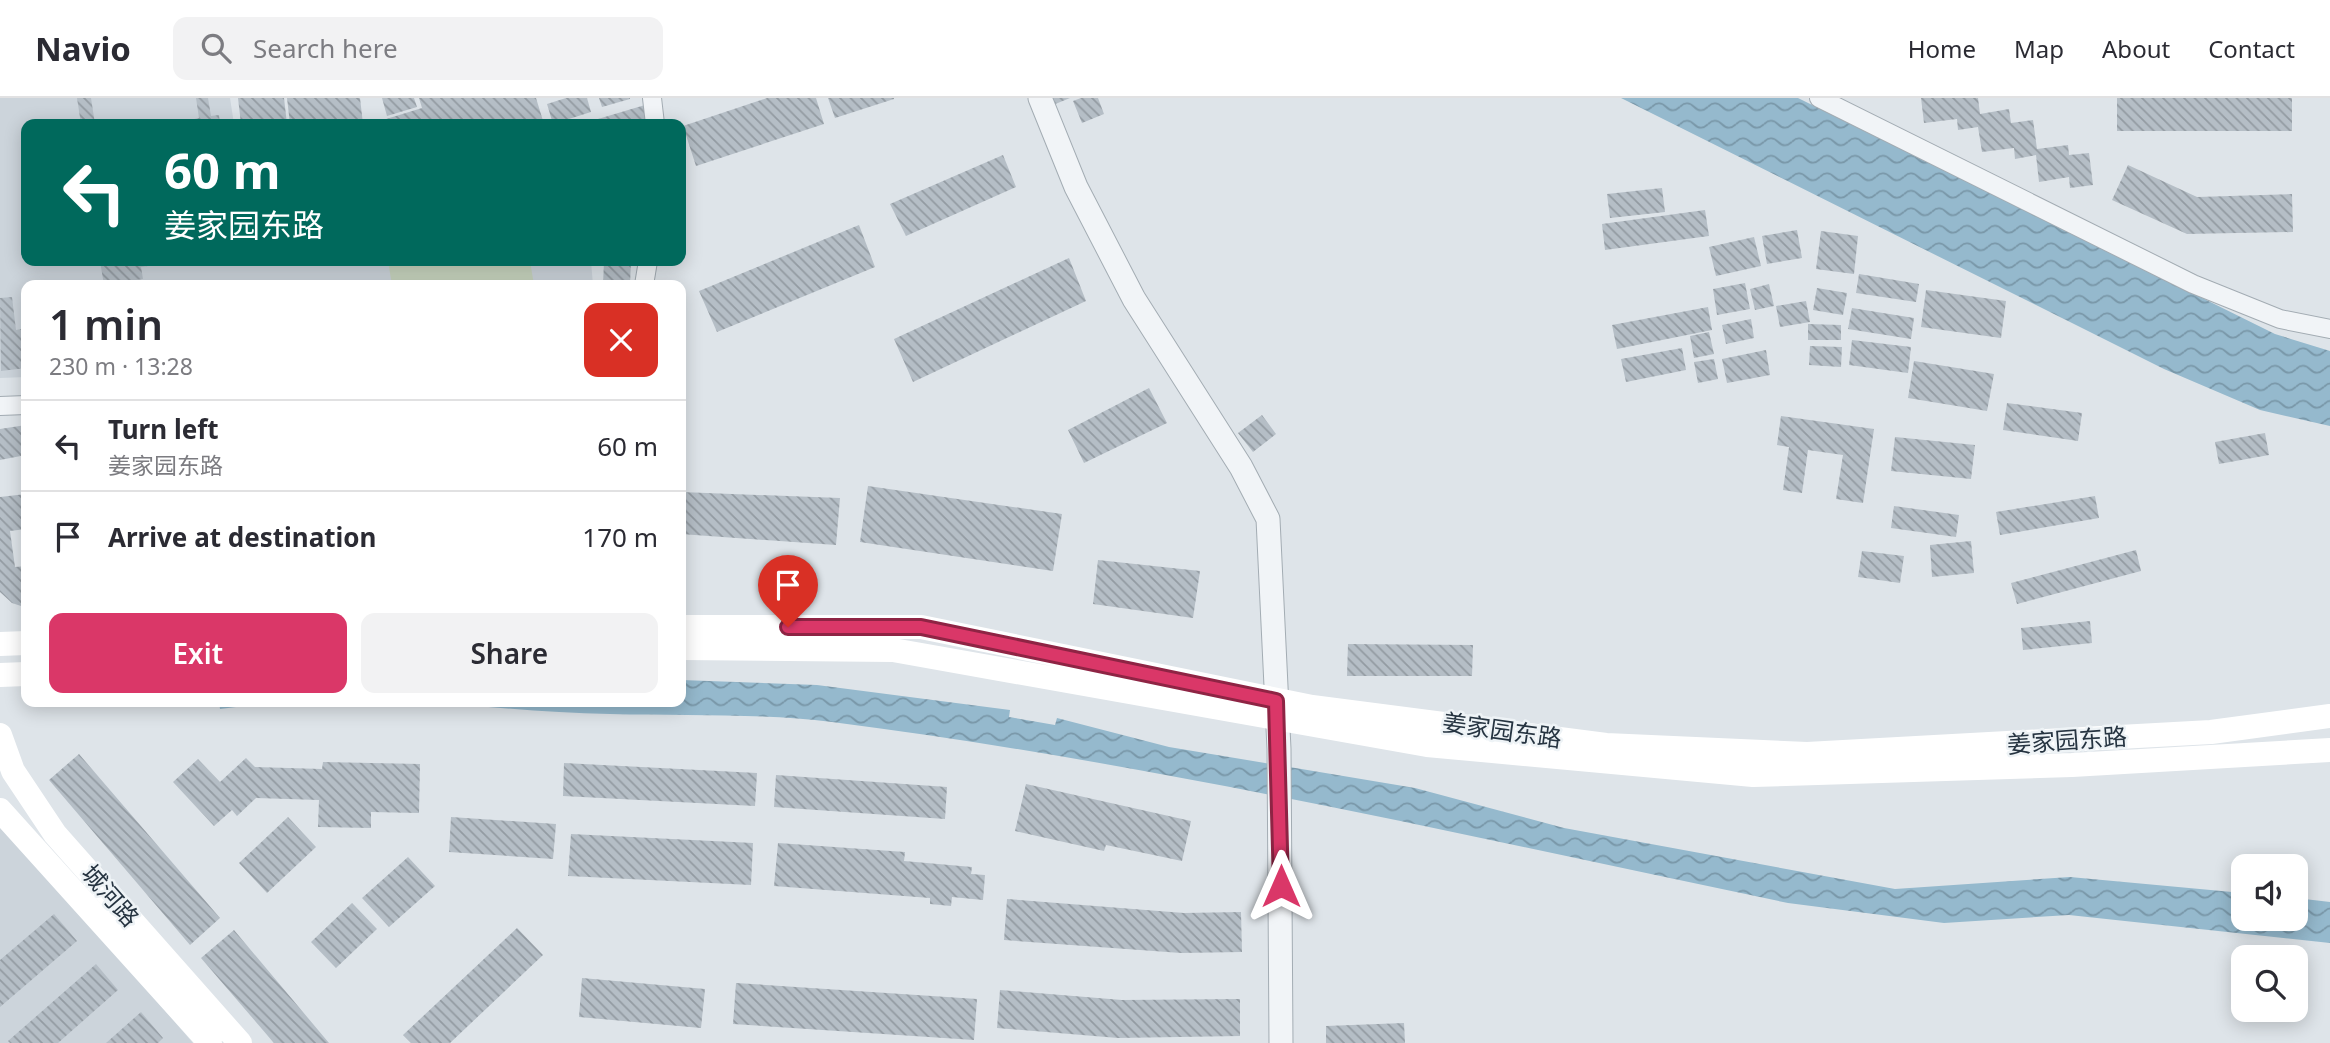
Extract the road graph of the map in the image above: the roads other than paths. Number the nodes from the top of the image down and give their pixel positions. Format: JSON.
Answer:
{"nodes":[{"id":1,"x":652,"y":98,"type":"edge"},
{"id":2,"x":1041,"y":98,"type":"edge"},
{"id":3,"x":1819,"y":98,"type":"edge"},
{"id":4,"x":654,"y":119,"type":"edge"},
{"id":5,"x":2330,"y":329,"type":"edge"},
{"id":6,"x":21,"y":405,"type":"edge"},
{"id":7,"x":0,"y":406,"type":"edge"},
{"id":8,"x":686,"y":627,"type":"edge"},
{"id":9,"x":21,"y":643,"type":"edge"},
{"id":10,"x":0,"y":644,"type":"edge"},
{"id":11,"x":686,"y":648,"type":"edge"},
{"id":12,"x":21,"y":674,"type":"edge"},
{"id":13,"x":0,"y":675,"type":"edge"},
{"id":14,"x":1277,"y":709,"type":"junction"},
{"id":15,"x":2330,"y":716,"type":"edge"},
{"id":16,"x":0,"y":735,"type":"edge"},
{"id":17,"x":2330,"y":750,"type":"edge"},
{"id":18,"x":2,"y":808,"type":"edge"},
{"id":19,"x":210,"y":1043,"type":"edge"},
{"id":20,"x":240,"y":1043,"type":"edge"},
{"id":21,"x":1281,"y":1043,"type":"edge"}],
"edges":[{"from":1,"to":4,"type":"street"},
{"from":2,"to":14,"type":"street"},
{"from":3,"to":5,"type":"street"},
{"from":6,"to":7,"type":"street"},
{"from":8,"to":14,"type":"main road","name":"姜家园东路"},
{"from":9,"to":10,"type":"main road"},
{"from":11,"to":14,"type":"main road","name":"姜家园东路"},
{"from":12,"to":13,"type":"main road"},
{"from":14,"to":15,"type":"main road","name":"姜家园东路"},
{"from":14,"to":17,"type":"main road","name":"姜家园东路"},
{"from":14,"to":21,"type":"street"},
{"from":16,"to":20,"type":"main road","name":"城河路"},
{"from":18,"to":19,"type":"main road","name":"城河路"}]}
